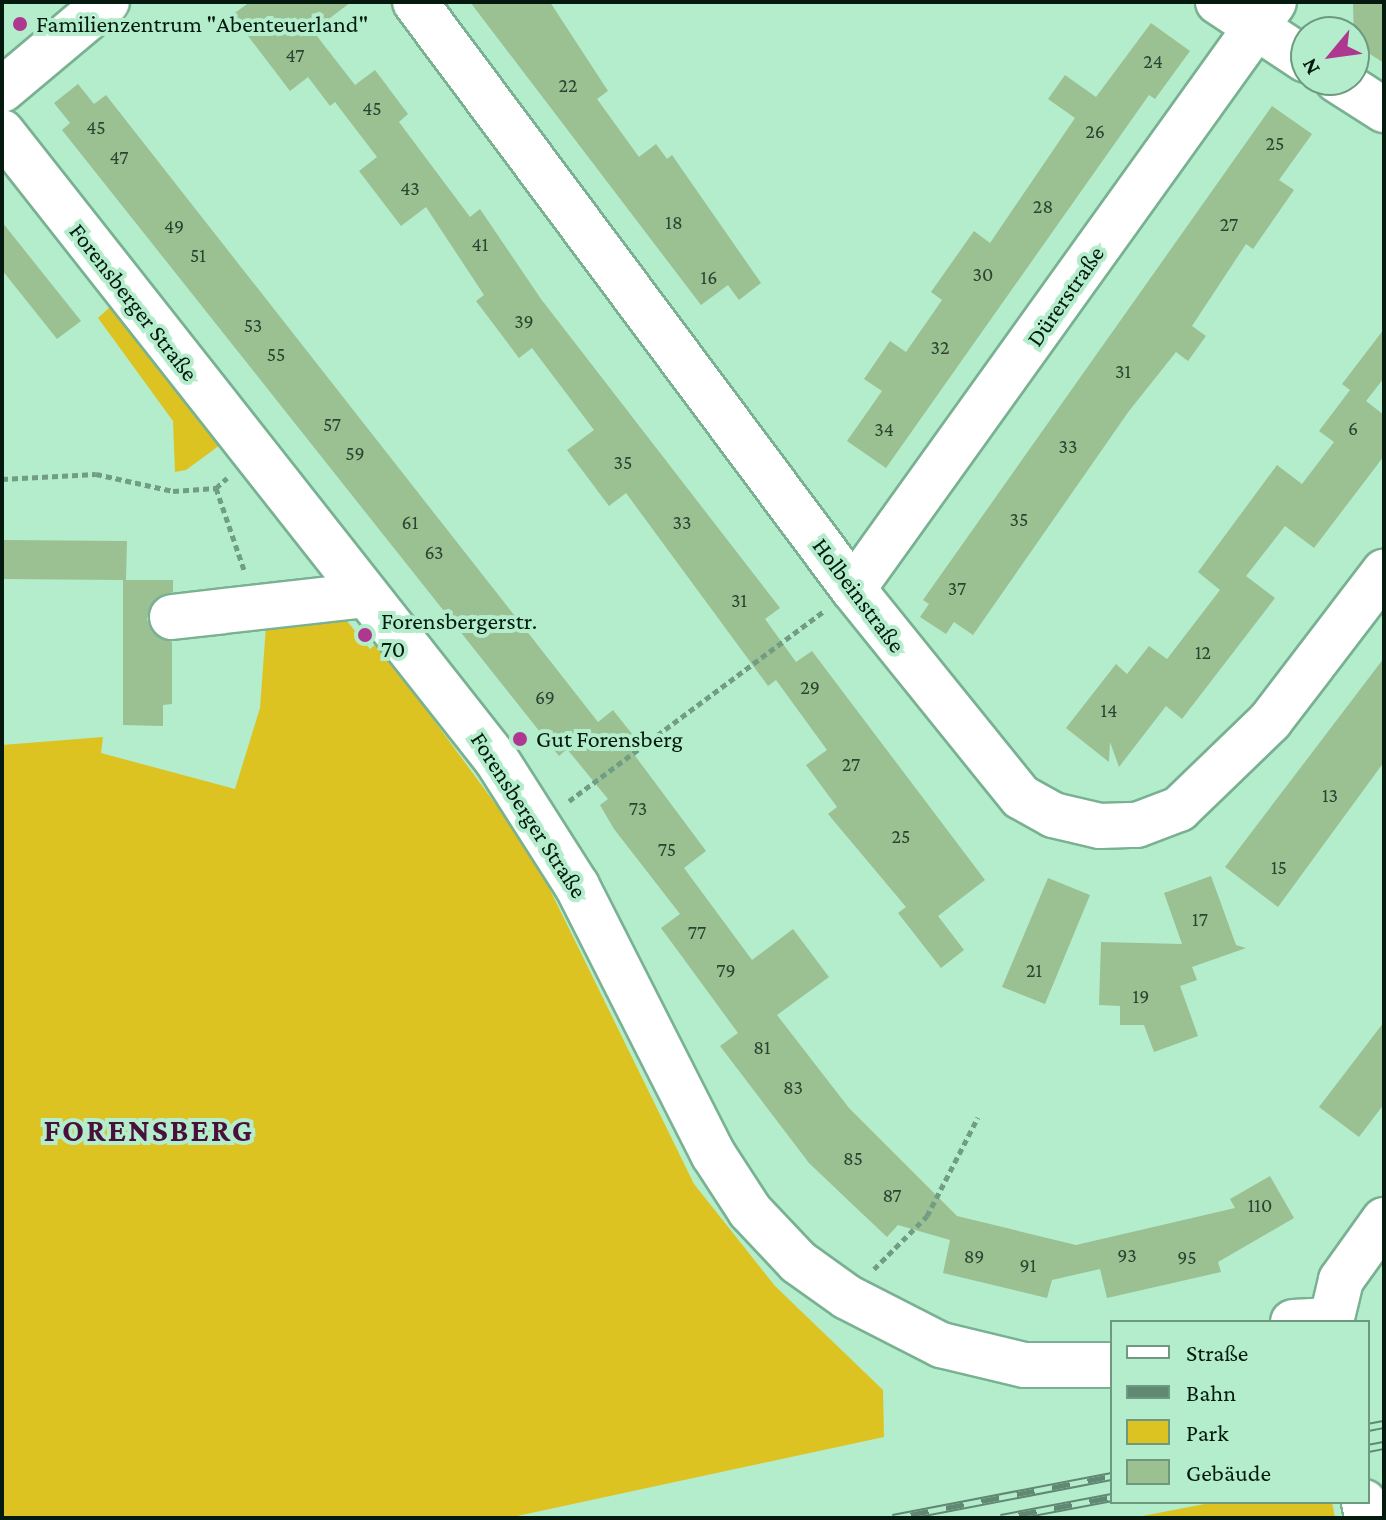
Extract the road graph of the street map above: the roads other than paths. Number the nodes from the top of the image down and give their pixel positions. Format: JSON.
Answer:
{"nodes":[{"id":1,"x":107,"y":2,"type":"edge"},
{"id":2,"x":415,"y":2,"type":"edge"},
{"id":3,"x":1218,"y":2,"type":"edge"},
{"id":4,"x":1265,"y":15,"type":"edge"},
{"id":5,"x":1290,"y":42,"type":"edge"},
{"id":6,"x":2,"y":90,"type":"edge"},
{"id":7,"x":1362,"y":96,"type":"edge"},
{"id":8,"x":1384,"y":110,"type":"edge"},
{"id":9,"x":2,"y":132,"type":"edge"},
{"id":10,"x":1384,"y":572,"type":"edge"},
{"id":11,"x":853,"y":589,"type":"junction"},
{"id":12,"x":365,"y":595,"type":"junction"},
{"id":13,"x":172,"y":617,"type":"dead end"},
{"id":14,"x":1384,"y":1220,"type":"edge"},
{"id":15,"x":1319,"y":1320,"type":"edge"},
{"id":16,"x":1110,"y":1365,"type":"edge"}],
"edges":[{"from":1,"to":6,"type":"street"},
{"from":2,"to":11,"type":"street","name":"Holbeinstraße"},
{"from":3,"to":4,"type":"street"},
{"from":4,"to":5,"type":"street"},
{"from":4,"to":11,"type":"street","name":"Dürerstraße"},
{"from":7,"to":8,"type":"street"},
{"from":9,"to":12,"type":"street","name":"Forensberger Straße"},
{"from":10,"to":11,"type":"street","name":"Holbeinstraße"},
{"from":12,"to":13,"type":"street"},
{"from":12,"to":16,"type":"street","name":"Forensberger Straße"},
{"from":14,"to":15,"type":"street"}]}
